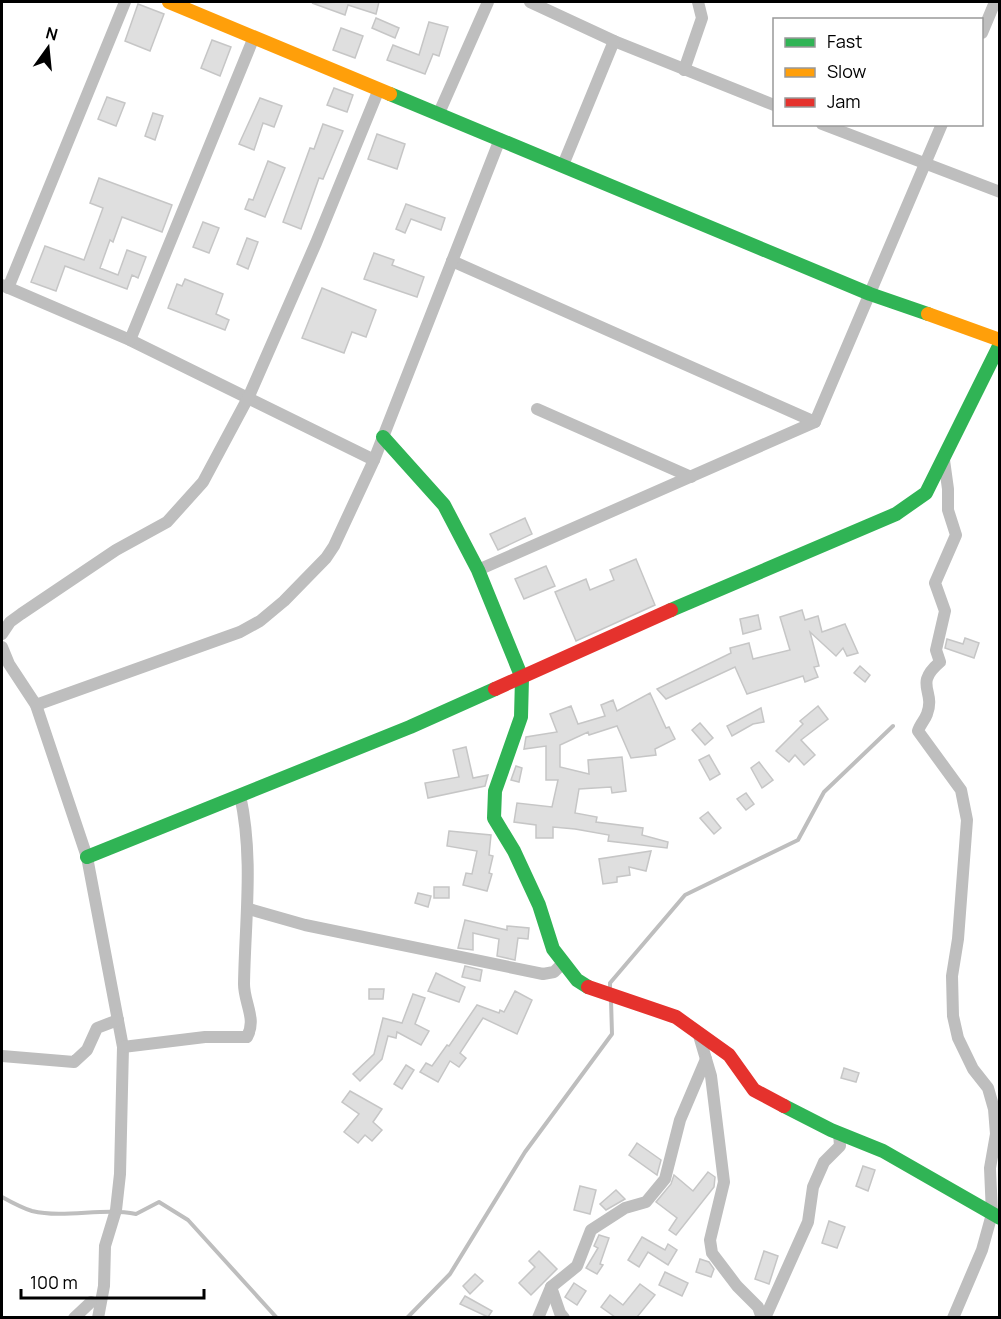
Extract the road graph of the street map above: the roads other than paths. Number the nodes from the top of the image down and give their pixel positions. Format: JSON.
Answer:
{"nodes":[{"id":1,"x":125,"y":2,"type":"edge"},
{"id":2,"x":170,"y":2,"type":"edge"},
{"id":3,"x":488,"y":2,"type":"edge"},
{"id":4,"x":530,"y":2,"type":"edge"},
{"id":5,"x":698,"y":2,"type":"edge"},
{"id":6,"x":995,"y":2,"type":"edge"},
{"id":7,"x":185,"y":5,"type":"edge"},
{"id":8,"x":983,"y":29,"type":"edge"},
{"id":9,"x":254,"y":37,"type":"junction"},
{"id":10,"x":614,"y":41,"type":"junction"},
{"id":11,"x":684,"y":69,"type":"junction"},
{"id":12,"x":379,"y":89,"type":"junction"},
{"id":13,"x":773,"y":105,"type":"edge"},
{"id":14,"x":438,"y":113,"type":"junction"},
{"id":15,"x":827,"y":126,"type":"edge"},
{"id":16,"x":941,"y":126,"type":"edge"},
{"id":17,"x":500,"y":139,"type":"junction"},
{"id":18,"x":563,"y":165,"type":"junction"},
{"id":19,"x":925,"y":165,"type":"junction"},
{"id":20,"x":999,"y":192,"type":"edge"},
{"id":21,"x":452,"y":261,"type":"junction"},
{"id":22,"x":4,"y":286,"type":"edge"},
{"id":23,"x":870,"y":294,"type":"junction"},
{"id":24,"x":130,"y":340,"type":"junction"},
{"id":25,"x":999,"y":342,"type":"edge"},
{"id":26,"x":249,"y":396,"type":"junction"},
{"id":27,"x":537,"y":409,"type":"dead end"},
{"id":28,"x":815,"y":422,"type":"junction"},
{"id":29,"x":383,"y":437,"type":"junction"},
{"id":30,"x":374,"y":459,"type":"junction"},
{"id":31,"x":944,"y":460,"type":"junction"},
{"id":32,"x":691,"y":477,"type":"junction"},
{"id":33,"x":478,"y":570,"type":"junction"},
{"id":34,"x":2,"y":634,"type":"edge"},
{"id":35,"x":2,"y":647,"type":"edge"},
{"id":36,"x":522,"y":678,"type":"junction"},
{"id":37,"x":36,"y":705,"type":"junction"},
{"id":38,"x":240,"y":795,"type":"junction"},
{"id":39,"x":87,"y":857,"type":"junction"},
{"id":40,"x":249,"y":909,"type":"junction"},
{"id":41,"x":562,"y":964,"type":"junction"},
{"id":42,"x":118,"y":1020,"type":"junction"},
{"id":43,"x":698,"y":1031,"type":"junction"},
{"id":44,"x":123,"y":1047,"type":"junction"},
{"id":45,"x":2,"y":1056,"type":"edge"},
{"id":46,"x":706,"y":1059,"type":"junction"},
{"id":47,"x":839,"y":1133,"type":"junction"},
{"id":48,"x":996,"y":1216,"type":"edge"},
{"id":49,"x":551,"y":1287,"type":"junction"},
{"id":50,"x":92,"y":1302,"type":"dead end"},
{"id":51,"x":74,"y":1317,"type":"edge"},
{"id":52,"x":98,"y":1317,"type":"edge"},
{"id":53,"x":538,"y":1317,"type":"edge"},
{"id":54,"x":564,"y":1317,"type":"edge"},
{"id":55,"x":764,"y":1317,"type":"edge"},
{"id":56,"x":953,"y":1317,"type":"edge"}],
"edges":[{"from":1,"to":22,"type":"street"},
{"from":2,"to":7,"type":"street"},
{"from":3,"to":14,"type":"street"},
{"from":4,"to":10,"type":"street"},
{"from":5,"to":11,"type":"street"},
{"from":6,"to":8,"type":"street"},
{"from":7,"to":9,"type":"street"},
{"from":9,"to":12,"type":"street"},
{"from":9,"to":24,"type":"street"},
{"from":10,"to":11,"type":"street"},
{"from":10,"to":18,"type":"street"},
{"from":11,"to":13,"type":"street"},
{"from":12,"to":14,"type":"street"},
{"from":12,"to":26,"type":"street"},
{"from":14,"to":17,"type":"street"},
{"from":15,"to":19,"type":"street"},
{"from":16,"to":19,"type":"street"},
{"from":17,"to":18,"type":"street"},
{"from":17,"to":21,"type":"street"},
{"from":18,"to":23,"type":"street"},
{"from":19,"to":20,"type":"street"},
{"from":19,"to":23,"type":"street"},
{"from":21,"to":28,"type":"street"},
{"from":21,"to":29,"type":"street"},
{"from":22,"to":24,"type":"street"},
{"from":23,"to":25,"type":"street"},
{"from":23,"to":28,"type":"street"},
{"from":24,"to":26,"type":"street"},
{"from":25,"to":31,"type":"street"},
{"from":26,"to":30,"type":"street"},
{"from":26,"to":34,"type":"street"},
{"from":27,"to":32,"type":"street"},
{"from":28,"to":32,"type":"street"},
{"from":29,"to":30,"type":"street"},
{"from":29,"to":33,"type":"street"},
{"from":30,"to":37,"type":"street"},
{"from":31,"to":36,"type":"street"},
{"from":31,"to":48,"type":"street"},
{"from":32,"to":33,"type":"street"},
{"from":33,"to":36,"type":"street"},
{"from":35,"to":37,"type":"street"},
{"from":36,"to":38,"type":"street"},
{"from":36,"to":41,"type":"street"},
{"from":37,"to":39,"type":"street"},
{"from":38,"to":39,"type":"street"},
{"from":38,"to":40,"type":"street"},
{"from":39,"to":42,"type":"street"},
{"from":40,"to":41,"type":"street"},
{"from":40,"to":44,"type":"street"},
{"from":41,"to":43,"type":"street"},
{"from":42,"to":44,"type":"street"},
{"from":42,"to":45,"type":"street"},
{"from":43,"to":46,"type":"street"},
{"from":43,"to":47,"type":"street"},
{"from":44,"to":52,"type":"street"},
{"from":46,"to":49,"type":"street"},
{"from":46,"to":55,"type":"street"},
{"from":47,"to":48,"type":"street"},
{"from":47,"to":55,"type":"street"},
{"from":48,"to":56,"type":"street"},
{"from":49,"to":53,"type":"street"},
{"from":49,"to":54,"type":"street"},
{"from":50,"to":51,"type":"street"}]}
